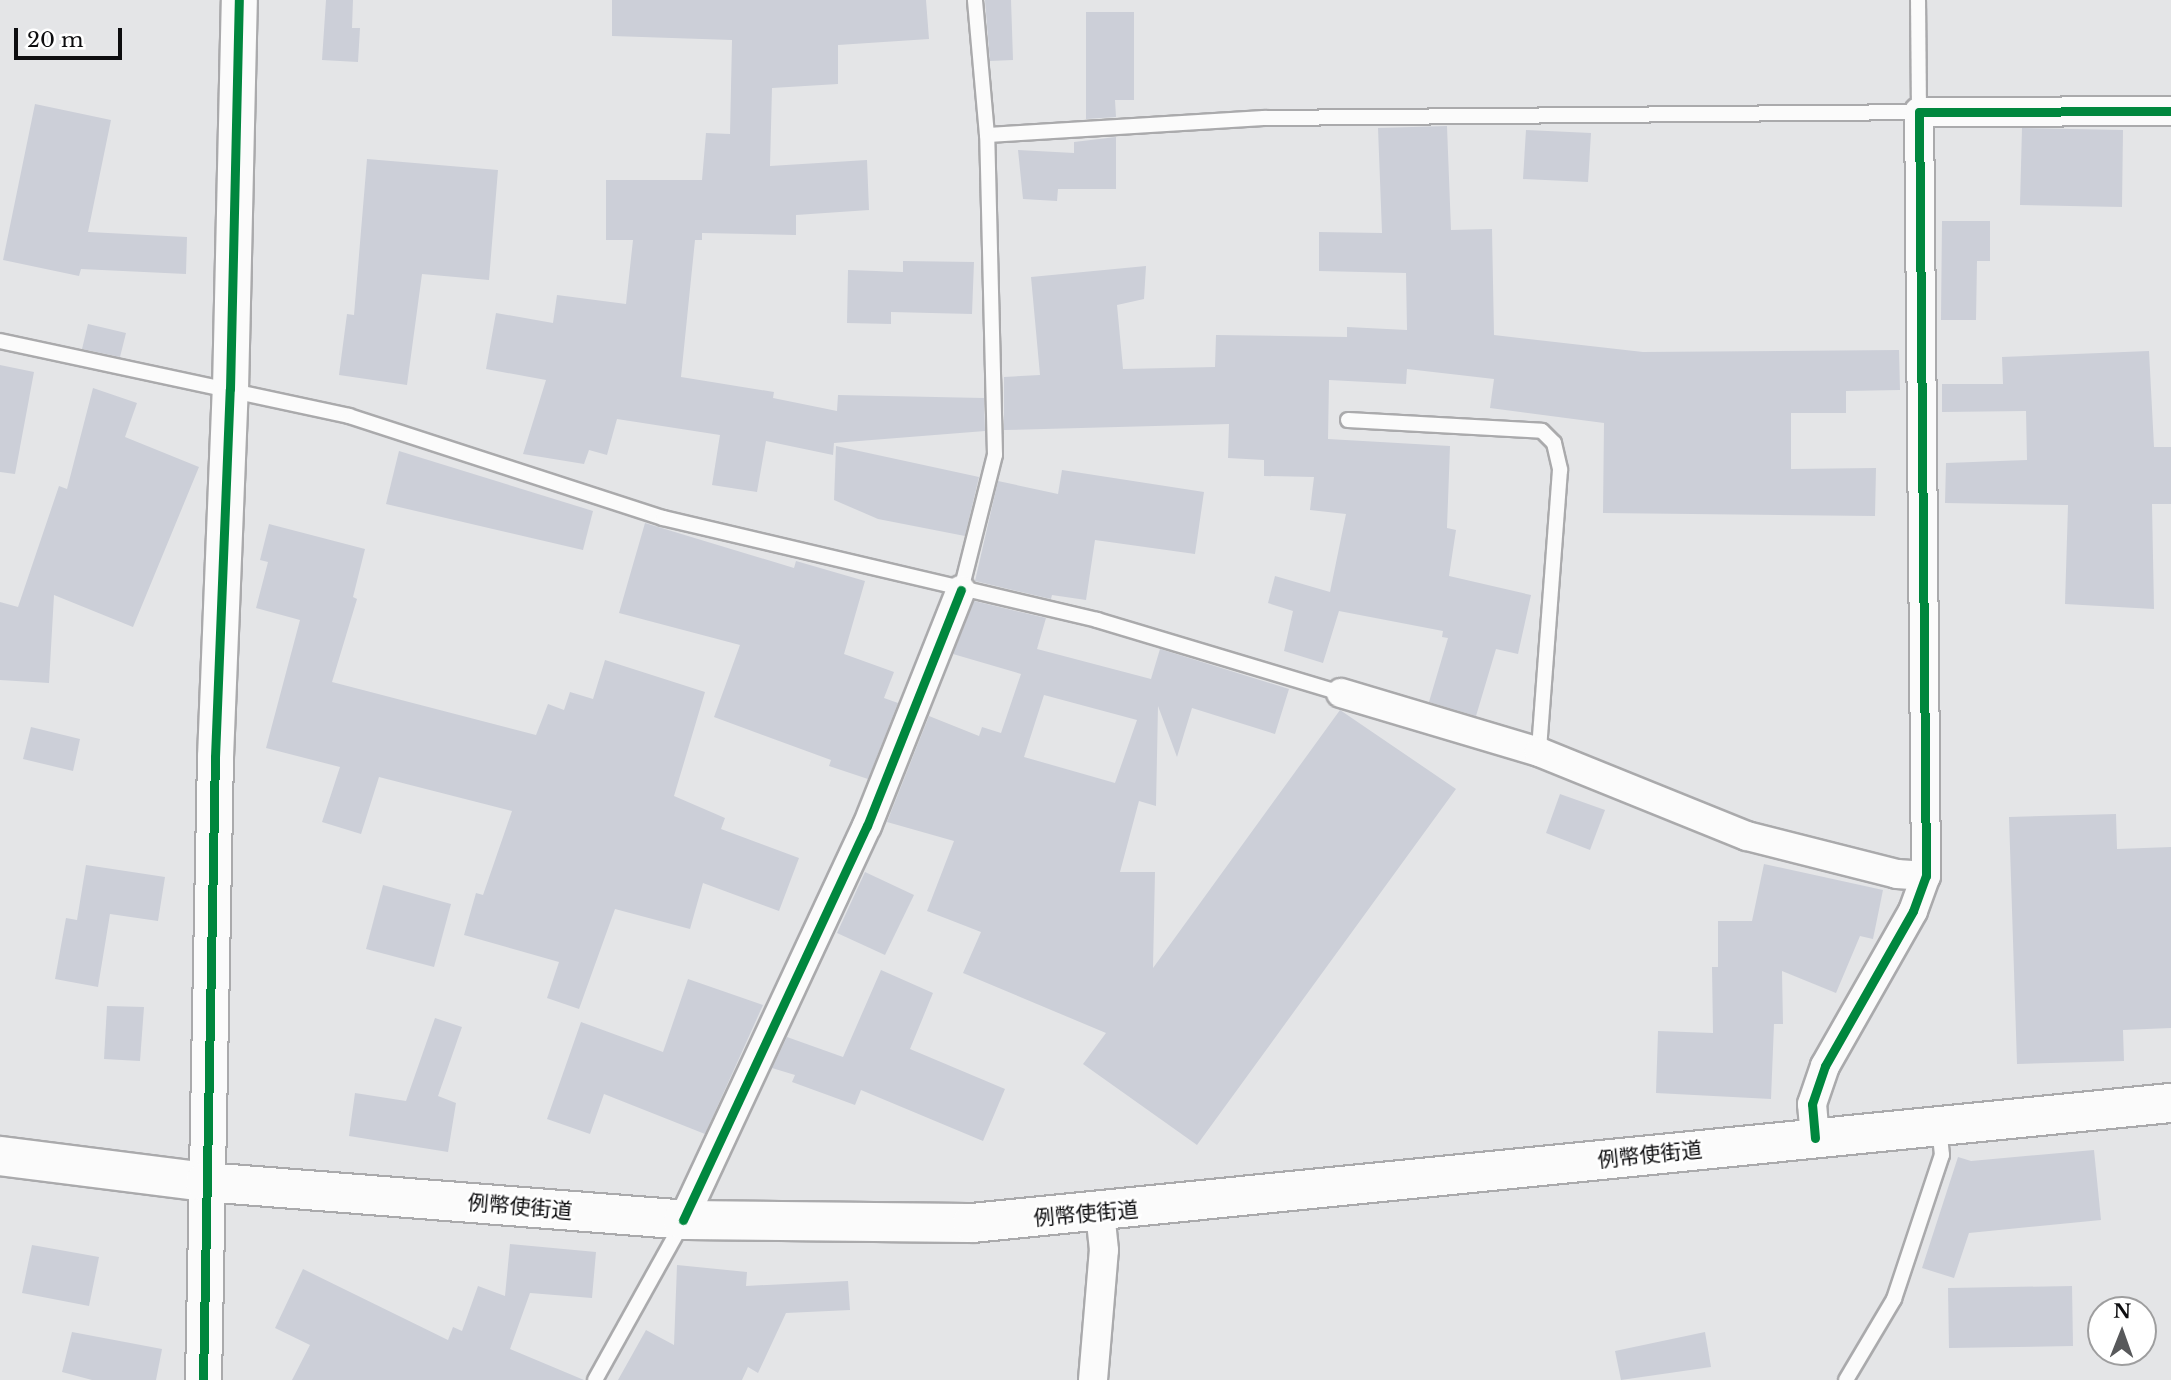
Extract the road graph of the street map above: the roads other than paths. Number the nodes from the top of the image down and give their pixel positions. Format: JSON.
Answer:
{"nodes":[{"id":1,"x":240,"y":0,"type":"edge"},
{"id":2,"x":975,"y":0,"type":"edge"},
{"id":3,"x":1918,"y":0,"type":"edge"},
{"id":4,"x":2171,"y":111,"type":"edge"},
{"id":5,"x":1919,"y":112,"type":"junction"},
{"id":6,"x":987,"y":135,"type":"junction"},
{"id":7,"x":0,"y":341,"type":"edge"},
{"id":8,"x":230,"y":389,"type":"junction"},
{"id":9,"x":1348,"y":421,"type":"dead end"},
{"id":10,"x":961,"y":590,"type":"junction"},
{"id":11,"x":1341,"y":693,"type":"joint"},
{"id":12,"x":1539,"y":752,"type":"junction"},
{"id":13,"x":1926,"y":876,"type":"junction"},
{"id":14,"x":2171,"y":1103,"type":"edge"},
{"id":15,"x":1939,"y":1127,"type":"junction"},
{"id":16,"x":1815,"y":1138,"type":"junction"},
{"id":17,"x":0,"y":1156,"type":"edge"},
{"id":18,"x":205,"y":1182,"type":"junction"},
{"id":19,"x":1100,"y":1213,"type":"junction"},
{"id":20,"x":683,"y":1220,"type":"junction"},
{"id":21,"x":202,"y":1380,"type":"edge"},
{"id":22,"x":595,"y":1380,"type":"edge"},
{"id":23,"x":1093,"y":1380,"type":"edge"},
{"id":24,"x":1846,"y":1380,"type":"edge"}],
"edges":[{"from":1,"to":8,"type":"street"},
{"from":2,"to":6,"type":"lane"},
{"from":3,"to":5,"type":"lane"},
{"from":4,"to":5,"type":"street"},
{"from":5,"to":6,"type":"lane"},
{"from":5,"to":13,"type":"street"},
{"from":6,"to":10,"type":"lane"},
{"from":7,"to":8,"type":"lane"},
{"from":8,"to":10,"type":"lane"},
{"from":8,"to":18,"type":"street"},
{"from":9,"to":12,"type":"lane"},
{"from":10,"to":11,"type":"lane"},
{"from":10,"to":20,"type":"street"},
{"from":11,"to":12,"type":"street"},
{"from":12,"to":13,"type":"street"},
{"from":13,"to":16,"type":"street"},
{"from":14,"to":15,"type":"main road","name":"例幣使街道"},
{"from":15,"to":16,"type":"main road","name":"例幣使街道"},
{"from":15,"to":24,"type":"lane"},
{"from":16,"to":19,"type":"main road","name":"例幣使街道"},
{"from":17,"to":18,"type":"main road","name":"例幣使街道"},
{"from":18,"to":20,"type":"main road","name":"例幣使街道"},
{"from":18,"to":21,"type":"street"},
{"from":19,"to":20,"type":"main road","name":"例幣使街道"},
{"from":19,"to":23,"type":"street"},
{"from":20,"to":22,"type":"lane"}]}
